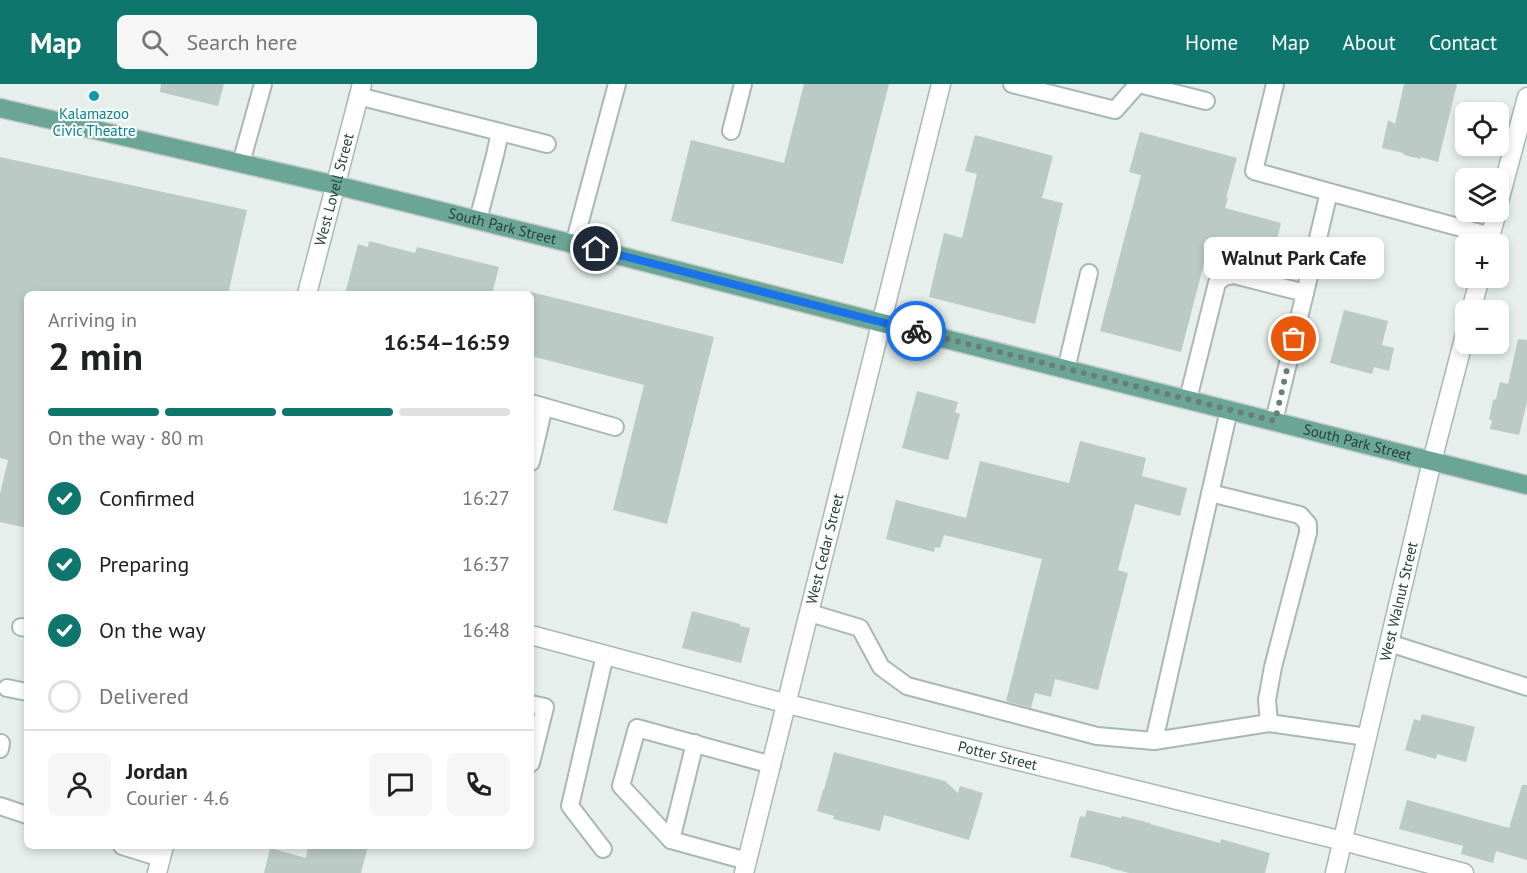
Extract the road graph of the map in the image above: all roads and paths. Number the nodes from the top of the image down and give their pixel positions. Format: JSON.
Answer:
{"nodes":[{"id":1,"x":263,"y":84,"type":"edge"},
{"id":2,"x":617,"y":84,"type":"edge"},
{"id":3,"x":743,"y":84,"type":"edge"},
{"id":4,"x":941,"y":84,"type":"edge"},
{"id":5,"x":1012,"y":84,"type":"edge"},
{"id":6,"x":1139,"y":84,"type":"edge"},
{"id":7,"x":1275,"y":84,"type":"edge"},
{"id":8,"x":360,"y":90,"type":"edge"},
{"id":9,"x":1527,"y":97,"type":"edge"},
{"id":10,"x":1206,"y":101,"type":"dead end"},
{"id":11,"x":0,"y":108,"type":"edge"},
{"id":12,"x":732,"y":131,"type":"dead end"},
{"id":13,"x":500,"y":132,"type":"junction"},
{"id":14,"x":547,"y":144,"type":"dead end"},
{"id":15,"x":241,"y":163,"type":"junction"},
{"id":16,"x":1508,"y":168,"type":"edge"},
{"id":17,"x":335,"y":185,"type":"junction"},
{"id":18,"x":1329,"y":192,"type":"junction"},
{"id":19,"x":478,"y":220,"type":"junction"},
{"id":20,"x":1469,"y":234,"type":"edge"},
{"id":21,"x":574,"y":244,"type":"junction"},
{"id":22,"x":1089,"y":273,"type":"dead end"},
{"id":23,"x":308,"y":291,"type":"edge"},
{"id":24,"x":1305,"y":292,"type":"junction"},
{"id":25,"x":882,"y":323,"type":"junction"},
{"id":26,"x":1460,"y":354,"type":"edge"},
{"id":27,"x":1066,"y":369,"type":"junction"},
{"id":28,"x":1188,"y":399,"type":"junction"},
{"id":29,"x":538,"y":405,"type":"edge"},
{"id":30,"x":1229,"y":410,"type":"junction"},
{"id":31,"x":1275,"y":421,"type":"junction"},
{"id":32,"x":615,"y":427,"type":"dead end"},
{"id":33,"x":534,"y":438,"type":"edge"},
{"id":34,"x":1432,"y":461,"type":"junction"},
{"id":35,"x":1527,"y":485,"type":"edge"},
{"id":36,"x":1210,"y":493,"type":"junction"},
{"id":37,"x":810,"y":613,"type":"junction"},
{"id":38,"x":534,"y":636,"type":"edge"},
{"id":39,"x":1389,"y":643,"type":"junction"},
{"id":40,"x":605,"y":655,"type":"junction"},
{"id":41,"x":1527,"y":687,"type":"edge"},
{"id":42,"x":7,"y":688,"type":"dead end"},
{"id":43,"x":24,"y":691,"type":"edge"},
{"id":44,"x":788,"y":704,"type":"junction"},
{"id":45,"x":534,"y":705,"type":"edge"},
{"id":46,"x":1269,"y":723,"type":"junction"},
{"id":47,"x":1367,"y":737,"type":"junction"},
{"id":48,"x":1154,"y":741,"type":"junction"},
{"id":49,"x":695,"y":743,"type":"junction"},
{"id":50,"x":534,"y":752,"type":"edge"},
{"id":51,"x":772,"y":765,"type":"junction"},
{"id":52,"x":0,"y":806,"type":"edge"},
{"id":53,"x":24,"y":814,"type":"edge"},
{"id":54,"x":671,"y":840,"type":"junction"},
{"id":55,"x":1343,"y":842,"type":"junction"},
{"id":56,"x":131,"y":849,"type":"edge"},
{"id":57,"x":603,"y":849,"type":"dead end"},
{"id":58,"x":161,"y":859,"type":"edge"},
{"id":59,"x":746,"y":867,"type":"edge"},
{"id":60,"x":1335,"y":873,"type":"edge"},
{"id":61,"x":1464,"y":873,"type":"edge"}],
"edges":[{"from":1,"to":15,"type":"lane"},
{"from":2,"to":21,"type":"lane"},
{"from":3,"to":12,"type":"lane"},
{"from":4,"to":25,"type":"street","name":"West Cedar Street"},
{"from":5,"to":6,"type":"lane"},
{"from":6,"to":10,"type":"lane"},
{"from":7,"to":18,"type":"lane"},
{"from":8,"to":13,"type":"lane"},
{"from":8,"to":17,"type":"street","name":"West Lovell Street"},
{"from":9,"to":16,"type":"street"},
{"from":11,"to":15,"type":"main road","name":"South Park Street"},
{"from":13,"to":14,"type":"lane"},
{"from":13,"to":19,"type":"lane"},
{"from":15,"to":17,"type":"main road","name":"South Park Street"},
{"from":17,"to":19,"type":"main road","name":"South Park Street"},
{"from":17,"to":23,"type":"street","name":"West Lovell Street"},
{"from":18,"to":20,"type":"lane"},
{"from":18,"to":24,"type":"lane"},
{"from":19,"to":21,"type":"main road","name":"South Park Street"},
{"from":21,"to":25,"type":"main road","name":"South Park Street"},
{"from":22,"to":27,"type":"lane"},
{"from":24,"to":28,"type":"lane"},
{"from":24,"to":31,"type":"lane"},
{"from":25,"to":27,"type":"main road","name":"South Park Street"},
{"from":25,"to":37,"type":"street","name":"West Cedar Street"},
{"from":26,"to":34,"type":"street","name":"West Walnut Street"},
{"from":27,"to":28,"type":"main road","name":"South Park Street"},
{"from":28,"to":30,"type":"main road","name":"South Park Street"},
{"from":29,"to":32,"type":"lane"},
{"from":29,"to":33,"type":"lane"},
{"from":30,"to":31,"type":"main road","name":"South Park Street"},
{"from":30,"to":36,"type":"lane"},
{"from":31,"to":34,"type":"main road","name":"South Park Street"},
{"from":34,"to":35,"type":"main road","name":"South Park Street"},
{"from":34,"to":39,"type":"street","name":"West Walnut Street"},
{"from":36,"to":46,"type":"lane"},
{"from":36,"to":48,"type":"lane"},
{"from":37,"to":44,"type":"street","name":"West Cedar Street"},
{"from":37,"to":48,"type":"lane"},
{"from":38,"to":40,"type":"street","name":"Potter Street"},
{"from":39,"to":41,"type":"lane"},
{"from":39,"to":47,"type":"street","name":"West Walnut Street"},
{"from":40,"to":44,"type":"street","name":"Potter Street"},
{"from":40,"to":57,"type":"lane"},
{"from":42,"to":43,"type":"lane"},
{"from":44,"to":51,"type":"street","name":"West Cedar Street"},
{"from":44,"to":55,"type":"street","name":"Potter Street"},
{"from":45,"to":50,"type":"lane"},
{"from":46,"to":47,"type":"lane"},
{"from":46,"to":48,"type":"lane"},
{"from":47,"to":55,"type":"street","name":"West Walnut Street"},
{"from":49,"to":51,"type":"lane"},
{"from":49,"to":54,"type":"lane"},
{"from":49,"to":54,"type":"lane"},
{"from":51,"to":59,"type":"street","name":"West Cedar Street"},
{"from":52,"to":53,"type":"lane"},
{"from":54,"to":59,"type":"lane"},
{"from":55,"to":60,"type":"street","name":"West Walnut Street"},
{"from":55,"to":61,"type":"street","name":"Potter Street"},
{"from":56,"to":58,"type":"lane"}]}
